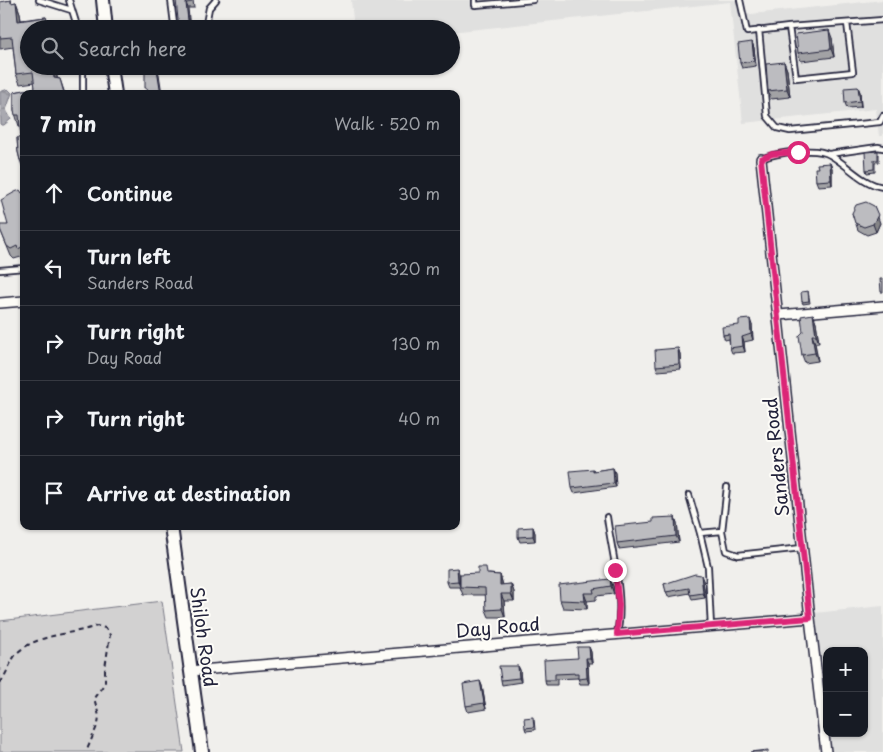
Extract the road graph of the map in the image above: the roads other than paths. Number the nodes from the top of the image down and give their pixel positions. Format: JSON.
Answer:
{"nodes":[{"id":1,"x":39,"y":0,"type":"edge"},
{"id":2,"x":69,"y":0,"type":"edge"},
{"id":3,"x":103,"y":0,"type":"edge"},
{"id":4,"x":171,"y":0,"type":"edge"},
{"id":5,"x":216,"y":0,"type":"edge"},
{"id":6,"x":475,"y":0,"type":"edge"},
{"id":7,"x":533,"y":0,"type":"edge"},
{"id":8,"x":740,"y":0,"type":"edge"},
{"id":9,"x":71,"y":10,"type":"junction"},
{"id":10,"x":75,"y":20,"type":"edge"},
{"id":11,"x":105,"y":20,"type":"edge"},
{"id":12,"x":174,"y":20,"type":"edge"},
{"id":13,"x":207,"y":20,"type":"edge"},
{"id":14,"x":883,"y":20,"type":"edge"},
{"id":15,"x":847,"y":23,"type":"junction"},
{"id":16,"x":789,"y":27,"type":"junction"},
{"id":17,"x":759,"y":30,"type":"junction"},
{"id":18,"x":83,"y":75,"type":"edge"},
{"id":19,"x":112,"y":75,"type":"edge"},
{"id":20,"x":83,"y":90,"type":"edge"},
{"id":21,"x":114,"y":90,"type":"edge"},
{"id":22,"x":883,"y":116,"type":"edge"},
{"id":23,"x":883,"y":148,"type":"edge"},
{"id":24,"x":829,"y":154,"type":"junction"},
{"id":25,"x":761,"y":159,"type":"joint"},
{"id":26,"x":883,"y":187,"type":"edge"},
{"id":27,"x":20,"y":268,"type":"edge"},
{"id":28,"x":0,"y":270,"type":"edge"},
{"id":29,"x":20,"y":301,"type":"edge"},
{"id":30,"x":0,"y":303,"type":"edge"},
{"id":31,"x":883,"y":306,"type":"edge"},
{"id":32,"x":779,"y":315,"type":"junction"},
{"id":33,"x":727,"y":487,"type":"dead end"},
{"id":34,"x":689,"y":495,"type":"dead end"},
{"id":35,"x":607,"y":517,"type":"dead end"},
{"id":36,"x":172,"y":530,"type":"edge"},
{"id":37,"x":722,"y":532,"type":"junction"},
{"id":38,"x":700,"y":533,"type":"junction"},
{"id":39,"x":802,"y":548,"type":"junction"},
{"id":40,"x":810,"y":618,"type":"junction"},
{"id":41,"x":711,"y":627,"type":"junction"},
{"id":42,"x":617,"y":634,"type":"junction"},
{"id":43,"x":190,"y":671,"type":"junction"},
{"id":44,"x":202,"y":752,"type":"edge"},
{"id":45,"x":826,"y":752,"type":"edge"}],
"edges":[{"from":1,"to":9,"type":"lane"},
{"from":2,"to":9,"type":"lane"},
{"from":3,"to":11,"type":"main road"},
{"from":4,"to":12,"type":"lane"},
{"from":5,"to":13,"type":"lane"},
{"from":6,"to":7,"type":"lane"},
{"from":8,"to":17,"type":"lane"},
{"from":9,"to":10,"type":"lane"},
{"from":14,"to":15,"type":"lane"},
{"from":15,"to":16,"type":"lane"},
{"from":15,"to":16,"type":"lane"},
{"from":16,"to":17,"type":"lane"},
{"from":17,"to":22,"type":"lane"},
{"from":18,"to":20,"type":"lane"},
{"from":19,"to":21,"type":"main road"},
{"from":23,"to":24,"type":"lane"},
{"from":24,"to":25,"type":"lane"},
{"from":24,"to":26,"type":"lane"},
{"from":25,"to":32,"type":"street","name":"Sanders Road"},
{"from":27,"to":28,"type":"lane"},
{"from":29,"to":30,"type":"street"},
{"from":31,"to":32,"type":"street"},
{"from":32,"to":39,"type":"street","name":"Sanders Road"},
{"from":33,"to":37,"type":"lane"},
{"from":34,"to":38,"type":"lane"},
{"from":35,"to":42,"type":"lane"},
{"from":36,"to":43,"type":"main road","name":"Shiloh Road"},
{"from":37,"to":38,"type":"lane"},
{"from":37,"to":39,"type":"lane"},
{"from":38,"to":41,"type":"lane"},
{"from":39,"to":40,"type":"street","name":"Sanders Road"},
{"from":40,"to":41,"type":"street","name":"Day Road"},
{"from":40,"to":45,"type":"street","name":"Sanders Road"},
{"from":41,"to":42,"type":"street","name":"Day Road"},
{"from":42,"to":43,"type":"street","name":"Day Road"},
{"from":43,"to":44,"type":"main road","name":"Shiloh Road"}]}
